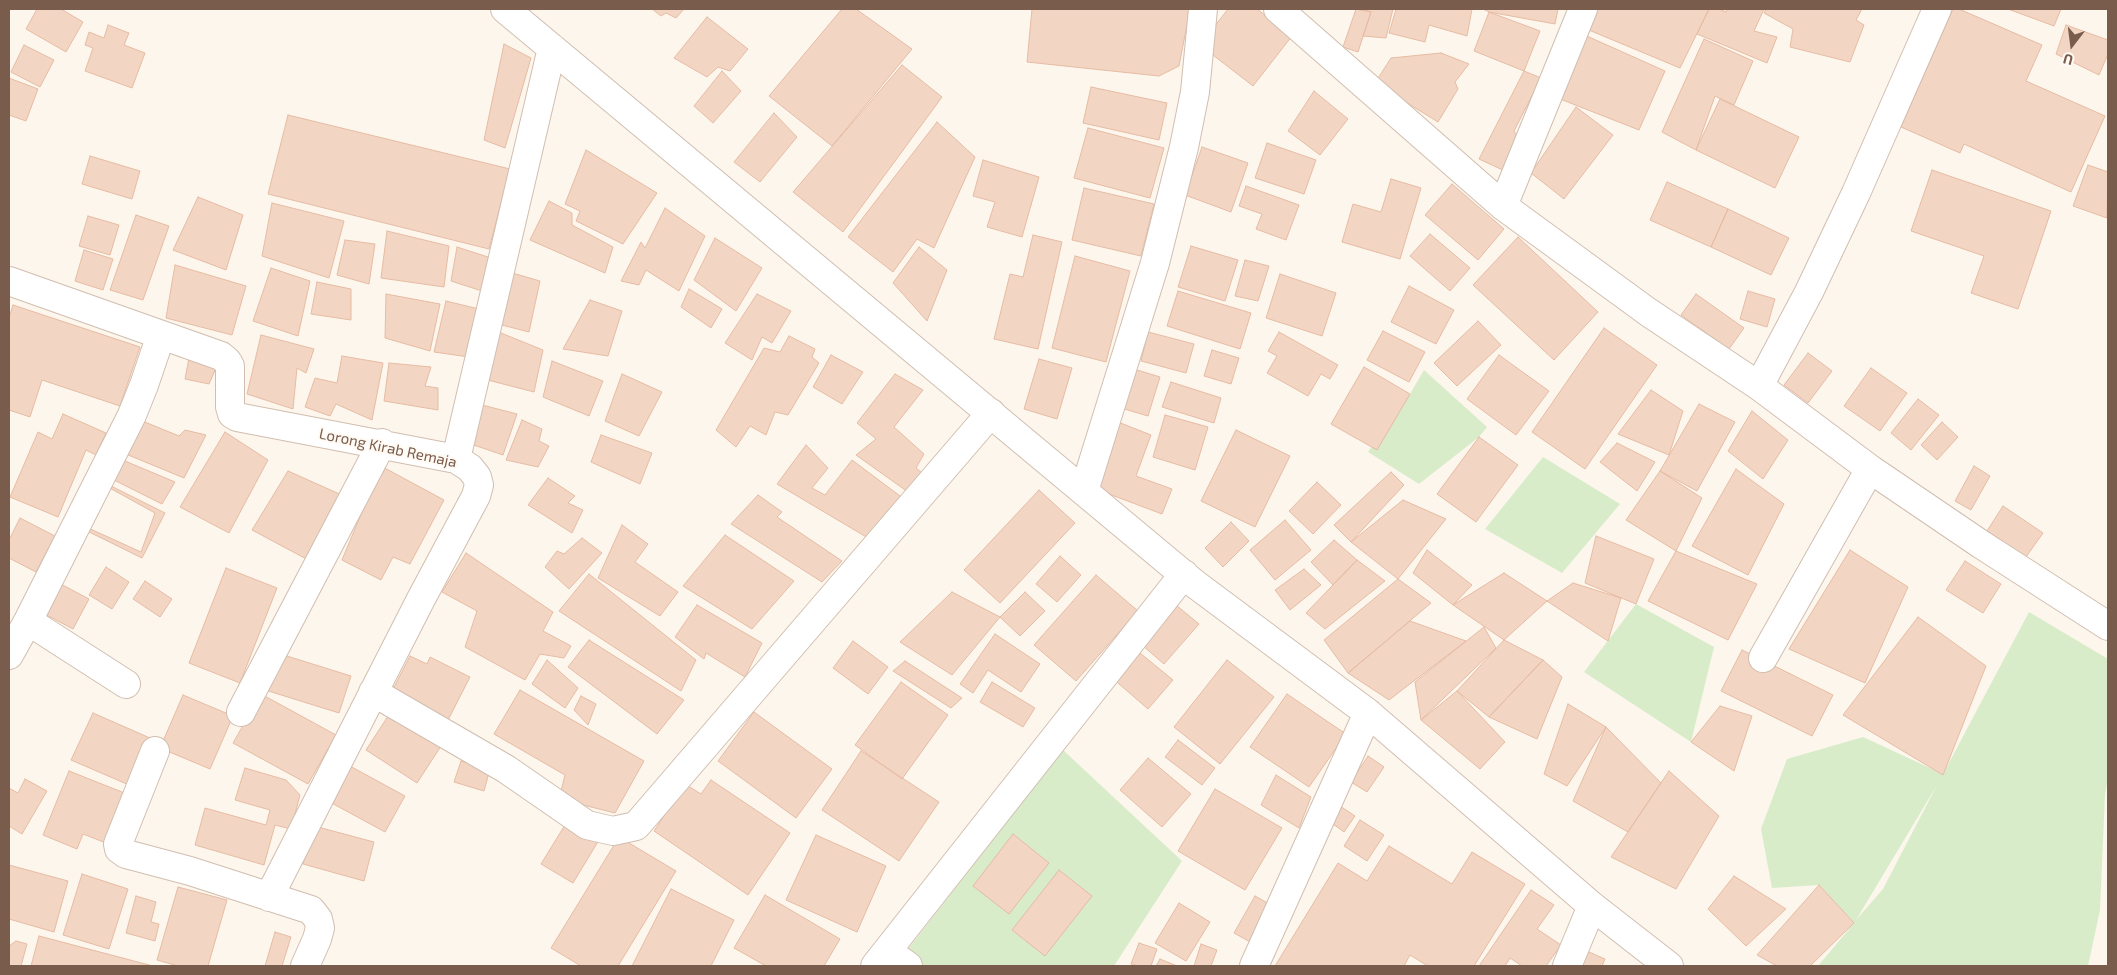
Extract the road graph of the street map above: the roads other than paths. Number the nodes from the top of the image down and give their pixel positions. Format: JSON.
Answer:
{"nodes":[{"id":1,"x":505,"y":9,"type":"edge"},
{"id":2,"x":1203,"y":9,"type":"edge"},
{"id":3,"x":1278,"y":9,"type":"edge"},
{"id":4,"x":1584,"y":9,"type":"edge"},
{"id":5,"x":1936,"y":9,"type":"edge"},
{"id":6,"x":552,"y":48,"type":"junction"},
{"id":7,"x":1503,"y":206,"type":"junction"},
{"id":8,"x":9,"y":281,"type":"edge"},
{"id":9,"x":160,"y":335,"type":"junction"},
{"id":10,"x":1759,"y":386,"type":"junction"},
{"id":11,"x":991,"y":413,"type":"junction"},
{"id":12,"x":382,"y":444,"type":"junction"},
{"id":13,"x":456,"y":459,"type":"junction"},
{"id":14,"x":1870,"y":469,"type":"junction"},
{"id":15,"x":1084,"y":491,"type":"junction"},
{"id":16,"x":1184,"y":574,"type":"junction"},
{"id":17,"x":28,"y":621,"type":"junction"},
{"id":18,"x":2108,"y":626,"type":"edge"},
{"id":19,"x":9,"y":655,"type":"edge"},
{"id":20,"x":1763,"y":658,"type":"dead end"},
{"id":21,"x":126,"y":684,"type":"dead end"},
{"id":22,"x":373,"y":692,"type":"junction"},
{"id":23,"x":242,"y":712,"type":"dead end"},
{"id":24,"x":1368,"y":713,"type":"junction"},
{"id":25,"x":155,"y":751,"type":"dead end"},
{"id":26,"x":269,"y":897,"type":"junction"},
{"id":27,"x":1592,"y":906,"type":"junction"},
{"id":28,"x":890,"y":961,"type":"edge"},
{"id":29,"x":305,"y":966,"type":"edge"},
{"id":30,"x":1254,"y":966,"type":"edge"},
{"id":31,"x":1567,"y":966,"type":"edge"},
{"id":32,"x":1670,"y":966,"type":"edge"}],
"edges":[{"from":1,"to":6,"type":"street"},
{"from":2,"to":15,"type":"street"},
{"from":3,"to":7,"type":"street"},
{"from":4,"to":7,"type":"street"},
{"from":5,"to":10,"type":"street"},
{"from":6,"to":11,"type":"street"},
{"from":6,"to":13,"type":"street"},
{"from":7,"to":10,"type":"street"},
{"from":8,"to":9,"type":"street","name":"Lorong Kirab Remaja"},
{"from":9,"to":12,"type":"street","name":"Lorong Kirab Remaja"},
{"from":9,"to":17,"type":"street"},
{"from":10,"to":14,"type":"street"},
{"from":11,"to":15,"type":"street"},
{"from":11,"to":22,"type":"street"},
{"from":12,"to":13,"type":"street","name":"Lorong Kirab Remaja"},
{"from":12,"to":23,"type":"street"},
{"from":13,"to":22,"type":"street","name":"Lorong Kirab Remaja"},
{"from":14,"to":18,"type":"street"},
{"from":14,"to":20,"type":"street"},
{"from":15,"to":16,"type":"street"},
{"from":16,"to":24,"type":"street"},
{"from":16,"to":28,"type":"street"},
{"from":17,"to":19,"type":"street"},
{"from":17,"to":21,"type":"street"},
{"from":22,"to":26,"type":"street","name":"Lorong Kirab Remaja"},
{"from":24,"to":27,"type":"street"},
{"from":24,"to":30,"type":"street"},
{"from":25,"to":26,"type":"street"},
{"from":26,"to":29,"type":"street"},
{"from":27,"to":31,"type":"street"},
{"from":27,"to":32,"type":"street"}]}
